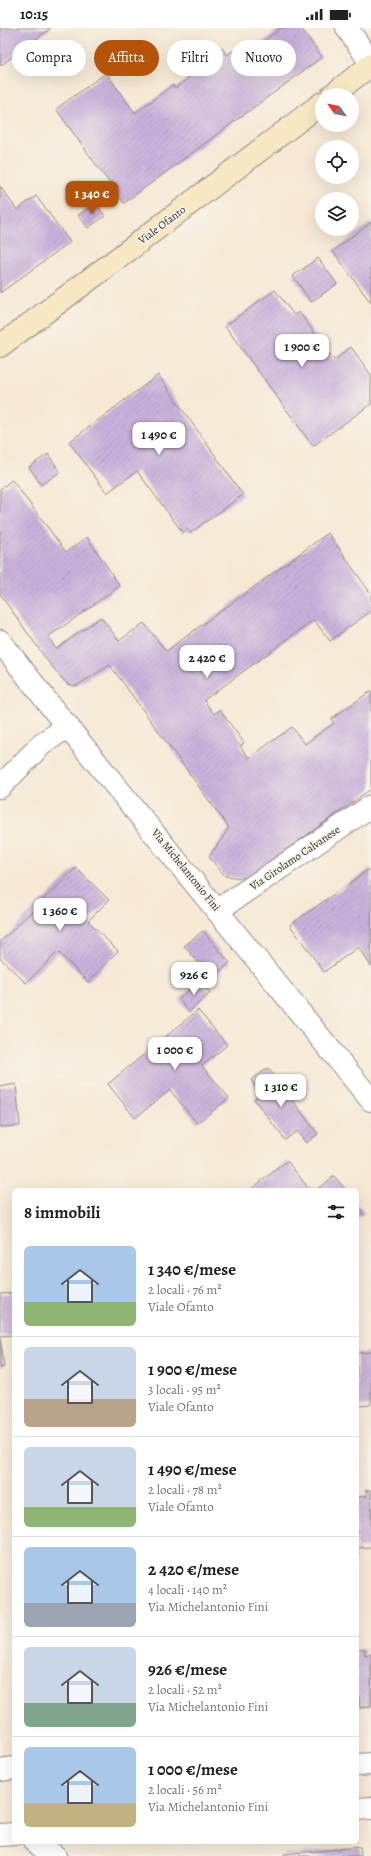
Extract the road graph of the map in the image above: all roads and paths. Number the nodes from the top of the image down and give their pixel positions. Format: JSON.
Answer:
{"nodes":[{"id":1,"x":347,"y":28,"type":"edge"},
{"id":2,"x":371,"y":64,"type":"edge"},
{"id":3,"x":341,"y":88,"type":"edge"},
{"id":4,"x":315,"y":108,"type":"edge"},
{"id":5,"x":0,"y":346,"type":"edge"},
{"id":6,"x":0,"y":641,"type":"edge"},
{"id":7,"x":68,"y":726,"type":"junction"},
{"id":8,"x":0,"y":787,"type":"edge"},
{"id":9,"x":371,"y":806,"type":"edge"},
{"id":10,"x":218,"y":910,"type":"junction"},
{"id":11,"x":371,"y":1100,"type":"edge"},
{"id":12,"x":371,"y":1764,"type":"edge"},
{"id":13,"x":359,"y":1765,"type":"edge"},
{"id":14,"x":12,"y":1768,"type":"edge"},
{"id":15,"x":0,"y":1770,"type":"edge"},
{"id":16,"x":371,"y":1808,"type":"edge"},
{"id":17,"x":359,"y":1809,"type":"edge"},
{"id":18,"x":12,"y":1834,"type":"edge"},
{"id":19,"x":0,"y":1835,"type":"edge"},
{"id":20,"x":38,"y":1844,"type":"edge"},
{"id":21,"x":55,"y":1856,"type":"edge"}],
"edges":[{"from":1,"to":2,"type":"street"},
{"from":2,"to":3,"type":"main road"},
{"from":4,"to":5,"type":"main road","name":"Viale Ofanto"},
{"from":6,"to":7,"type":"street","name":"Via Michelantonio Fini"},
{"from":7,"to":8,"type":"street"},
{"from":7,"to":10,"type":"street","name":"Via Michelantonio Fini"},
{"from":9,"to":10,"type":"street","name":"Via Girolamo Calvanese"},
{"from":10,"to":11,"type":"street","name":"Via Michelantonio Fini"},
{"from":12,"to":13,"type":"street"},
{"from":14,"to":15,"type":"street"},
{"from":16,"to":17,"type":"street"},
{"from":18,"to":19,"type":"street"},
{"from":20,"to":21,"type":"street"}]}
